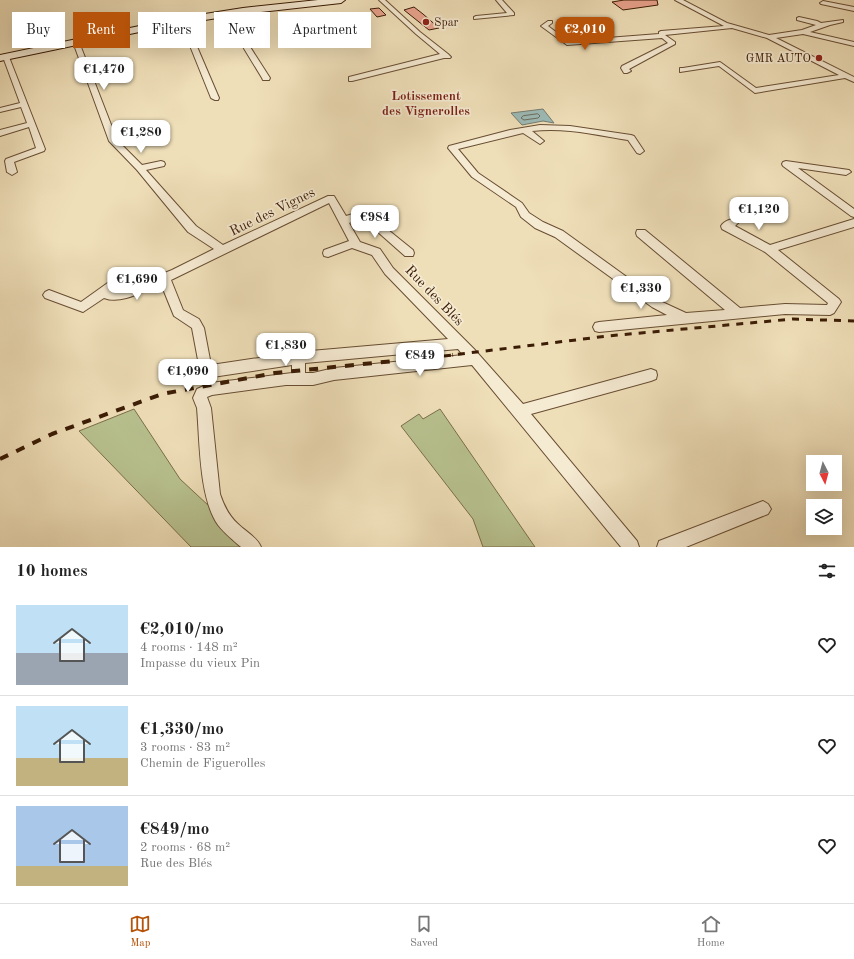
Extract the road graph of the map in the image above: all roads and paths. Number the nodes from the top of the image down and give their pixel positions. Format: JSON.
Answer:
{"nodes":[{"id":1,"x":341,"y":0,"type":"edge"},
{"id":2,"x":382,"y":0,"type":"edge"},
{"id":3,"x":499,"y":0,"type":"edge"},
{"id":4,"x":678,"y":0,"type":"edge"},
{"id":5,"x":822,"y":3,"type":"dead end"},
{"id":6,"x":854,"y":9,"type":"edge"},
{"id":7,"x":242,"y":12,"type":"edge"},
{"id":8,"x":476,"y":18,"type":"dead end"},
{"id":9,"x":799,"y":19,"type":"dead end"},
{"id":10,"x":841,"y":21,"type":"dead end"},
{"id":11,"x":550,"y":22,"type":"dead end"},
{"id":12,"x":734,"y":26,"type":"junction"},
{"id":13,"x":821,"y":26,"type":"junction"},
{"id":14,"x":804,"y":32,"type":"junction"},
{"id":15,"x":663,"y":36,"type":"junction"},
{"id":16,"x":769,"y":37,"type":"junction"},
{"id":17,"x":73,"y":43,"type":"edge"},
{"id":18,"x":854,"y":44,"type":"edge"},
{"id":19,"x":78,"y":48,"type":"edge"},
{"id":20,"x":194,"y":48,"type":"edge"},
{"id":21,"x":247,"y":48,"type":"edge"},
{"id":22,"x":3,"y":57,"type":"edge"},
{"id":23,"x":683,"y":70,"type":"dead end"},
{"id":24,"x":627,"y":71,"type":"dead end"},
{"id":25,"x":846,"y":76,"type":"junction"},
{"id":26,"x":266,"y":78,"type":"dead end"},
{"id":27,"x":352,"y":79,"type":"dead end"},
{"id":28,"x":854,"y":80,"type":"edge"},
{"id":29,"x":215,"y":98,"type":"dead end"},
{"id":30,"x":24,"y":104,"type":"junction"},
{"id":31,"x":0,"y":110,"type":"edge"},
{"id":32,"x":32,"y":124,"type":"junction"},
{"id":33,"x":525,"y":130,"type":"junction"},
{"id":34,"x":0,"y":133,"type":"edge"},
{"id":35,"x":540,"y":141,"type":"dead end"},
{"id":36,"x":640,"y":151,"type":"dead end"},
{"id":37,"x":161,"y":164,"type":"dead end"},
{"id":38,"x":140,"y":168,"type":"junction"},
{"id":39,"x":12,"y":172,"type":"dead end"},
{"id":40,"x":846,"y":172,"type":"dead end"},
{"id":41,"x":854,"y":214,"type":"edge"},
{"id":42,"x":343,"y":221,"type":"junction"},
{"id":43,"x":734,"y":222,"type":"dead end"},
{"id":44,"x":854,"y":223,"type":"edge"},
{"id":45,"x":641,"y":233,"type":"dead end"},
{"id":46,"x":354,"y":243,"type":"junction"},
{"id":47,"x":769,"y":249,"type":"junction"},
{"id":48,"x":222,"y":250,"type":"junction"},
{"id":49,"x":328,"y":253,"type":"dead end"},
{"id":50,"x":409,"y":253,"type":"dead end"},
{"id":51,"x":127,"y":275,"type":"dead end"},
{"id":52,"x":164,"y":277,"type":"junction"},
{"id":53,"x":103,"y":293,"type":"junction"},
{"id":54,"x":49,"y":295,"type":"dead end"},
{"id":55,"x":737,"y":313,"type":"junction"},
{"id":56,"x":684,"y":318,"type":"junction"},
{"id":57,"x":600,"y":327,"type":"dead end"},
{"id":58,"x":460,"y":343,"type":"junction"},
{"id":59,"x":300,"y":358,"type":"junction"},
{"id":60,"x":475,"y":359,"type":"junction"},
{"id":61,"x":651,"y":375,"type":"dead end"},
{"id":62,"x":298,"y":378,"type":"junction"},
{"id":63,"x":520,"y":410,"type":"junction"},
{"id":64,"x":763,"y":509,"type":"dead end"},
{"id":65,"x":253,"y":547,"type":"edge"},
{"id":66,"x":631,"y":547,"type":"edge"},
{"id":67,"x":665,"y":547,"type":"edge"}],
"edges":[{"from":1,"to":7,"type":"main road"},
{"from":2,"to":27,"type":"street"},
{"from":3,"to":8,"type":"street"},
{"from":4,"to":12,"type":"street"},
{"from":5,"to":6,"type":"street"},
{"from":9,"to":13,"type":"street"},
{"from":10,"to":13,"type":"street"},
{"from":11,"to":15,"type":"street"},
{"from":12,"to":15,"type":"street"},
{"from":12,"to":16,"type":"street"},
{"from":13,"to":14,"type":"street"},
{"from":14,"to":16,"type":"street"},
{"from":14,"to":18,"type":"street"},
{"from":15,"to":24,"type":"street"},
{"from":16,"to":25,"type":"street"},
{"from":17,"to":22,"type":"main road"},
{"from":19,"to":38,"type":"street","name":"Rue des Vignes"},
{"from":20,"to":29,"type":"street"},
{"from":21,"to":26,"type":"street"},
{"from":22,"to":30,"type":"street"},
{"from":23,"to":25,"type":"street"},
{"from":25,"to":28,"type":"street"},
{"from":30,"to":31,"type":"street"},
{"from":30,"to":32,"type":"street"},
{"from":32,"to":34,"type":"street"},
{"from":32,"to":39,"type":"street"},
{"from":33,"to":35,"type":"street"},
{"from":33,"to":36,"type":"street"},
{"from":33,"to":56,"type":"street"},
{"from":37,"to":38,"type":"street"},
{"from":38,"to":48,"type":"street","name":"Rue des Vignes"},
{"from":40,"to":41,"type":"street"},
{"from":42,"to":46,"type":"street"},
{"from":42,"to":48,"type":"street","name":"Rue des Vignes"},
{"from":42,"to":50,"type":"street"},
{"from":43,"to":47,"type":"street"},
{"from":44,"to":47,"type":"street"},
{"from":45,"to":55,"type":"street"},
{"from":46,"to":49,"type":"street"},
{"from":46,"to":58,"type":"street","name":"Rue des Blés"},
{"from":47,"to":55,"type":"street"},
{"from":48,"to":52,"type":"street"},
{"from":51,"to":53,"type":"street"},
{"from":52,"to":53,"type":"street"},
{"from":52,"to":59,"type":"street","name":"Rue des Blés"},
{"from":53,"to":54,"type":"street"},
{"from":55,"to":56,"type":"street"},
{"from":56,"to":57,"type":"street"},
{"from":58,"to":59,"type":"street","name":"Rue des Blés"},
{"from":58,"to":60,"type":"street","name":"Rue des Blés"},
{"from":59,"to":62,"type":"street"},
{"from":60,"to":62,"type":"street"},
{"from":60,"to":63,"type":"street","name":"Rue des Blés"},
{"from":61,"to":63,"type":"street"},
{"from":62,"to":65,"type":"street"},
{"from":63,"to":66,"type":"street","name":"Rue des Blés"},
{"from":64,"to":67,"type":"street"}]}
